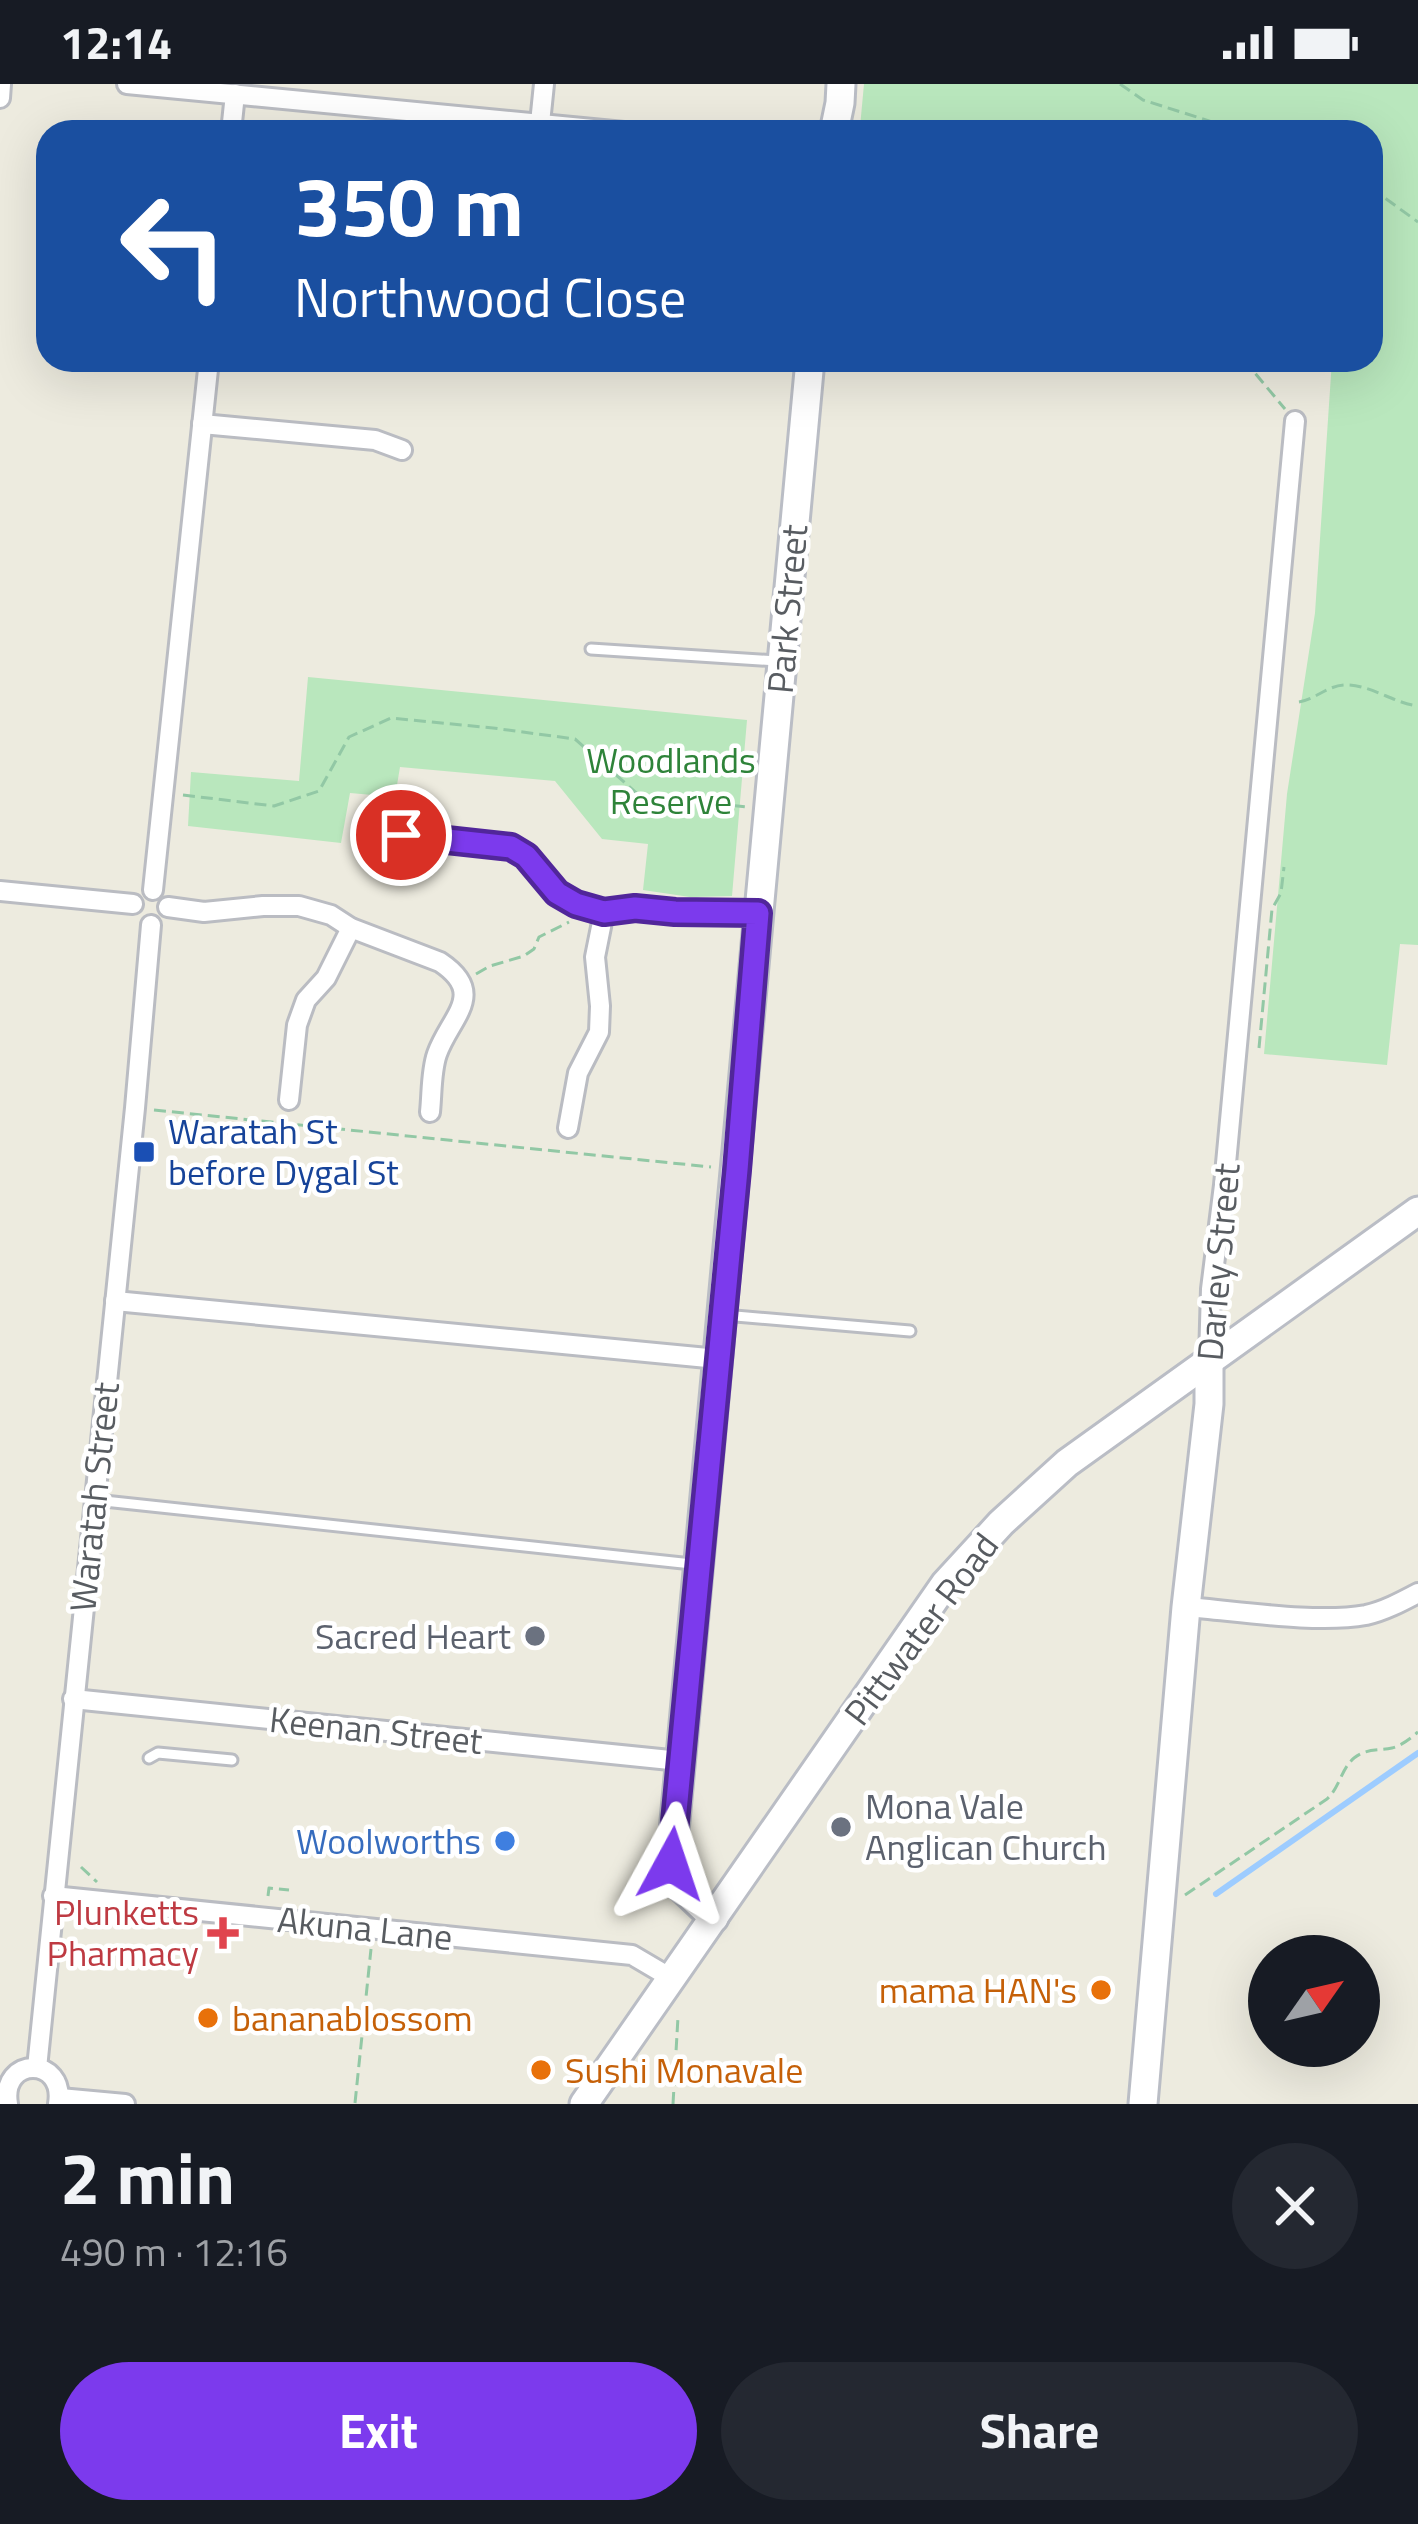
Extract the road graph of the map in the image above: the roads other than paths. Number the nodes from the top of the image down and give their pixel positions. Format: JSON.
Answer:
{"nodes":[{"id":1,"x":2,"y":84,"type":"edge"},
{"id":2,"x":127,"y":84,"type":"edge"},
{"id":3,"x":544,"y":84,"type":"edge"},
{"id":4,"x":841,"y":84,"type":"edge"},
{"id":5,"x":235,"y":94,"type":"junction"},
{"id":6,"x":0,"y":98,"type":"edge"},
{"id":7,"x":233,"y":120,"type":"edge"},
{"id":8,"x":508,"y":120,"type":"edge"},
{"id":9,"x":540,"y":120,"type":"edge"},
{"id":10,"x":837,"y":120,"type":"edge"},
{"id":11,"x":208,"y":372,"type":"edge"},
{"id":12,"x":809,"y":372,"type":"edge"},
{"id":13,"x":1295,"y":421,"type":"road end"},
{"id":14,"x":202,"y":424,"type":"junction"},
{"id":15,"x":402,"y":451,"type":"dead end"},
{"id":16,"x":591,"y":649,"type":"dead end"},
{"id":17,"x":783,"y":662,"type":"junction"},
{"id":18,"x":401,"y":835,"type":"dead end"},
{"id":19,"x":153,"y":890,"type":"junction"},
{"id":20,"x":0,"y":891,"type":"edge"},
{"id":21,"x":133,"y":904,"type":"junction"},
{"id":22,"x":168,"y":907,"type":"junction"},
{"id":23,"x":604,"y":912,"type":"junction"},
{"id":24,"x":758,"y":913,"type":"junction"},
{"id":25,"x":151,"y":925,"type":"junction"},
{"id":26,"x":351,"y":928,"type":"junction"},
{"id":27,"x":289,"y":1100,"type":"dead end"},
{"id":28,"x":430,"y":1112,"type":"dead end"},
{"id":29,"x":568,"y":1128,"type":"dead end"},
{"id":30,"x":1418,"y":1210,"type":"edge"},
{"id":31,"x":115,"y":1300,"type":"junction"},
{"id":32,"x":723,"y":1314,"type":"junction"},
{"id":33,"x":910,"y":1331,"type":"dead end"},
{"id":34,"x":1209,"y":1359,"type":"junction"},
{"id":35,"x":718,"y":1360,"type":"junction"},
{"id":36,"x":95,"y":1500,"type":"junction"},
{"id":37,"x":699,"y":1565,"type":"junction"},
{"id":38,"x":1418,"y":1593,"type":"edge"},
{"id":39,"x":1186,"y":1607,"type":"junction"},
{"id":40,"x":73,"y":1699,"type":"junction"},
{"id":41,"x":149,"y":1757,"type":"dead end"},
{"id":42,"x":232,"y":1760,"type":"dead end"},
{"id":43,"x":680,"y":1761,"type":"junction"},
{"id":44,"x":53,"y":1896,"type":"junction"},
{"id":45,"x":714,"y":1918,"type":"junction"},
{"id":46,"x":671,"y":1978,"type":"junction"},
{"id":47,"x":37,"y":2068,"type":"junction"},
{"id":48,"x":5,"y":2095,"type":"edge"},
{"id":49,"x":59,"y":2101,"type":"edge"},
{"id":50,"x":125,"y":2104,"type":"edge"},
{"id":51,"x":584,"y":2104,"type":"edge"},
{"id":52,"x":1143,"y":2104,"type":"edge"}],
"edges":[{"from":1,"to":6,"type":"street"},
{"from":2,"to":5,"type":"street"},
{"from":3,"to":9,"type":"street"},
{"from":4,"to":10,"type":"main road"},
{"from":5,"to":7,"type":"street"},
{"from":5,"to":8,"type":"street"},
{"from":11,"to":14,"type":"street"},
{"from":12,"to":17,"type":"main road","name":"Park Street"},
{"from":13,"to":34,"type":"street","name":"Darley Street"},
{"from":14,"to":15,"type":"street"},
{"from":14,"to":19,"type":"street"},
{"from":16,"to":17,"type":"lane"},
{"from":17,"to":24,"type":"main road","name":"Park Street"},
{"from":18,"to":23,"type":"street"},
{"from":19,"to":21,"type":"street"},
{"from":19,"to":22,"type":"street"},
{"from":20,"to":21,"type":"street"},
{"from":21,"to":25,"type":"street"},
{"from":22,"to":25,"type":"street"},
{"from":22,"to":26,"type":"street"},
{"from":23,"to":24,"type":"street"},
{"from":23,"to":29,"type":"street"},
{"from":24,"to":32,"type":"main road","name":"Park Street"},
{"from":25,"to":31,"type":"street","name":"Waratah Street"},
{"from":26,"to":27,"type":"street"},
{"from":26,"to":28,"type":"street"},
{"from":30,"to":34,"type":"main road","name":"Pittwater Road"},
{"from":31,"to":35,"type":"street"},
{"from":31,"to":36,"type":"street","name":"Waratah Street"},
{"from":32,"to":33,"type":"lane"},
{"from":32,"to":35,"type":"main road","name":"Park Street"},
{"from":34,"to":39,"type":"main road","name":"Darley Street"},
{"from":34,"to":45,"type":"main road","name":"Pittwater Road"},
{"from":35,"to":37,"type":"main road","name":"Park Street"},
{"from":36,"to":37,"type":"lane"},
{"from":36,"to":40,"type":"street","name":"Waratah Street"},
{"from":37,"to":43,"type":"main road","name":"Park Street"},
{"from":38,"to":39,"type":"street"},
{"from":39,"to":52,"type":"main road","name":"Darley Street"},
{"from":40,"to":43,"type":"street","name":"Keenan Street"},
{"from":40,"to":44,"type":"street","name":"Waratah Street"},
{"from":41,"to":42,"type":"lane"},
{"from":43,"to":45,"type":"main road","name":"Park Street"},
{"from":44,"to":46,"type":"street","name":"Akuna Lane"},
{"from":44,"to":47,"type":"street","name":"Waratah Street"},
{"from":45,"to":46,"type":"main road","name":"Pittwater Road"},
{"from":46,"to":51,"type":"main road","name":"Pittwater Road"},
{"from":47,"to":48,"type":"street"},
{"from":47,"to":49,"type":"street"},
{"from":49,"to":50,"type":"street"}]}
